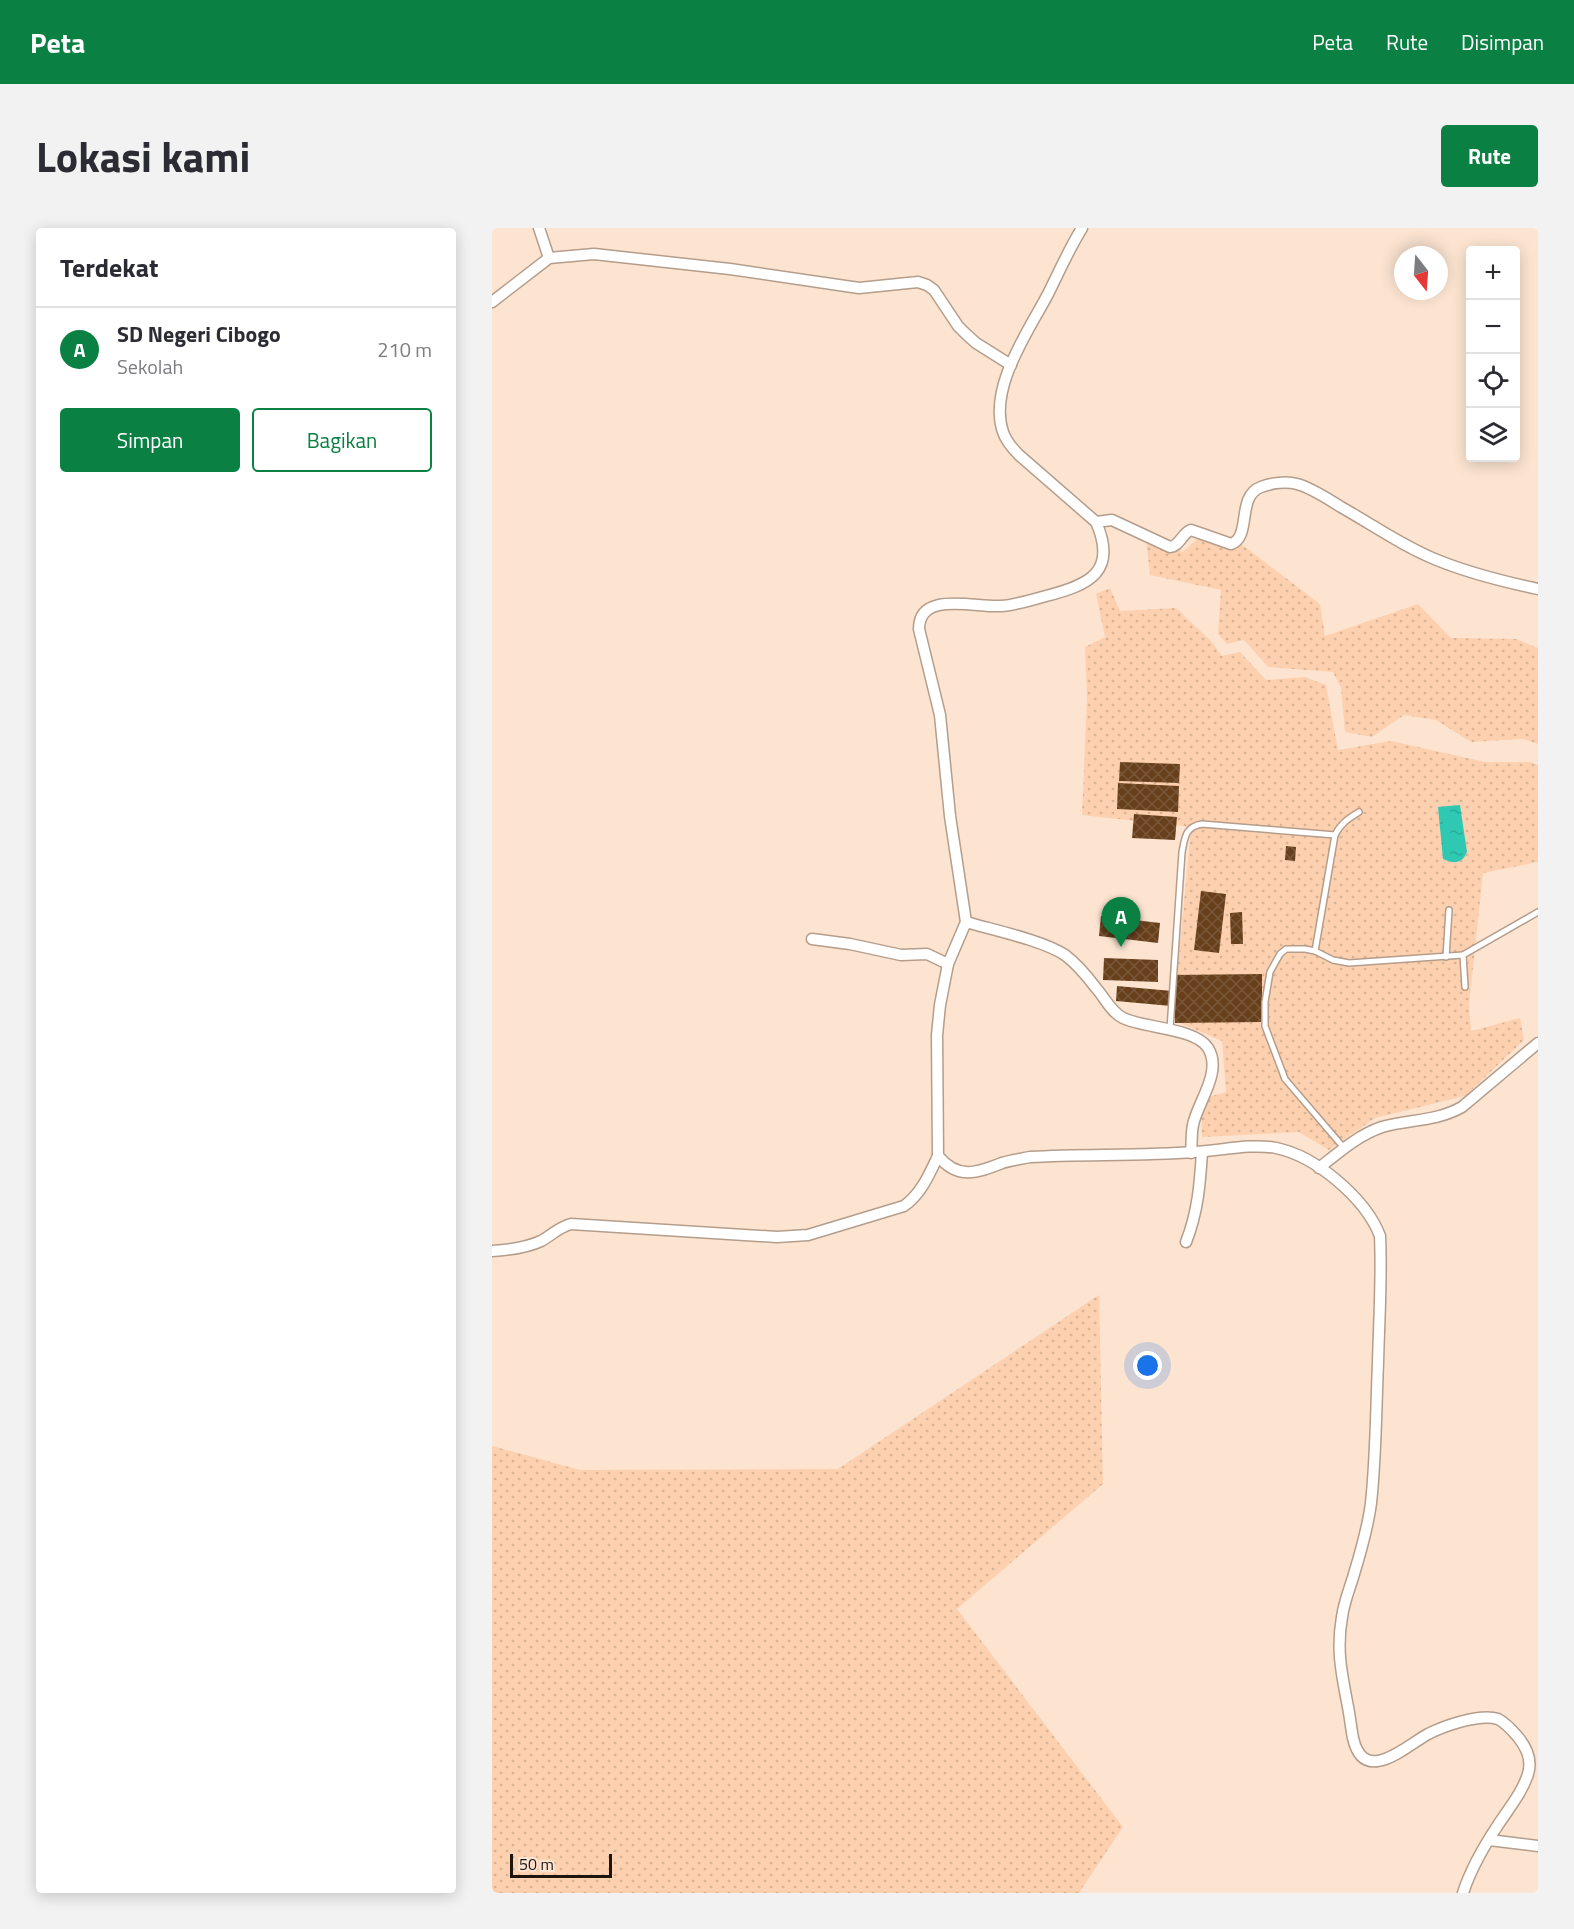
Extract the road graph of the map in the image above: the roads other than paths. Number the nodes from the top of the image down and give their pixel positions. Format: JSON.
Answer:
{"nodes":[{"id":1,"x":539,"y":228,"type":"edge"},
{"id":2,"x":1082,"y":228,"type":"edge"},
{"id":3,"x":549,"y":258,"type":"junction"},
{"id":4,"x":492,"y":302,"type":"edge"},
{"id":5,"x":1011,"y":365,"type":"junction"},
{"id":6,"x":1096,"y":522,"type":"junction"},
{"id":7,"x":1538,"y":590,"type":"edge"},
{"id":8,"x":1359,"y":812,"type":"dead end"},
{"id":9,"x":1335,"y":835,"type":"junction"},
{"id":10,"x":1449,"y":910,"type":"dead end"},
{"id":11,"x":1538,"y":912,"type":"edge"},
{"id":12,"x":966,"y":922,"type":"junction"},
{"id":13,"x":812,"y":939,"type":"dead end"},
{"id":14,"x":1315,"y":951,"type":"junction"},
{"id":15,"x":1463,"y":955,"type":"junction"},
{"id":16,"x":1446,"y":957,"type":"junction"},
{"id":17,"x":948,"y":964,"type":"junction"},
{"id":18,"x":1465,"y":987,"type":"dead end"},
{"id":19,"x":1170,"y":1029,"type":"junction"},
{"id":20,"x":1538,"y":1043,"type":"edge"},
{"id":21,"x":1344,"y":1148,"type":"junction"},
{"id":22,"x":1197,"y":1152,"type":"junction"},
{"id":23,"x":938,"y":1156,"type":"junction"},
{"id":24,"x":1319,"y":1167,"type":"junction"},
{"id":25,"x":1186,"y":1242,"type":"dead end"},
{"id":26,"x":492,"y":1251,"type":"edge"},
{"id":27,"x":1488,"y":1840,"type":"junction"},
{"id":28,"x":1538,"y":1846,"type":"edge"},
{"id":29,"x":1462,"y":1893,"type":"edge"}],
"edges":[{"from":1,"to":3,"type":"street"},
{"from":2,"to":5,"type":"street"},
{"from":3,"to":4,"type":"street"},
{"from":3,"to":5,"type":"street"},
{"from":5,"to":6,"type":"street"},
{"from":6,"to":7,"type":"street"},
{"from":6,"to":12,"type":"street"},
{"from":8,"to":9,"type":"lane"},
{"from":9,"to":14,"type":"lane"},
{"from":9,"to":19,"type":"lane"},
{"from":10,"to":16,"type":"lane"},
{"from":11,"to":15,"type":"lane"},
{"from":12,"to":17,"type":"street"},
{"from":12,"to":19,"type":"street"},
{"from":13,"to":17,"type":"street"},
{"from":14,"to":16,"type":"lane"},
{"from":14,"to":21,"type":"lane"},
{"from":15,"to":16,"type":"lane"},
{"from":15,"to":18,"type":"lane"},
{"from":17,"to":23,"type":"street"},
{"from":19,"to":22,"type":"street"},
{"from":20,"to":21,"type":"street"},
{"from":21,"to":24,"type":"street"},
{"from":22,"to":23,"type":"street"},
{"from":22,"to":24,"type":"street"},
{"from":22,"to":25,"type":"street"},
{"from":23,"to":26,"type":"street"},
{"from":24,"to":27,"type":"street"},
{"from":27,"to":28,"type":"street"},
{"from":27,"to":29,"type":"street"}]}
